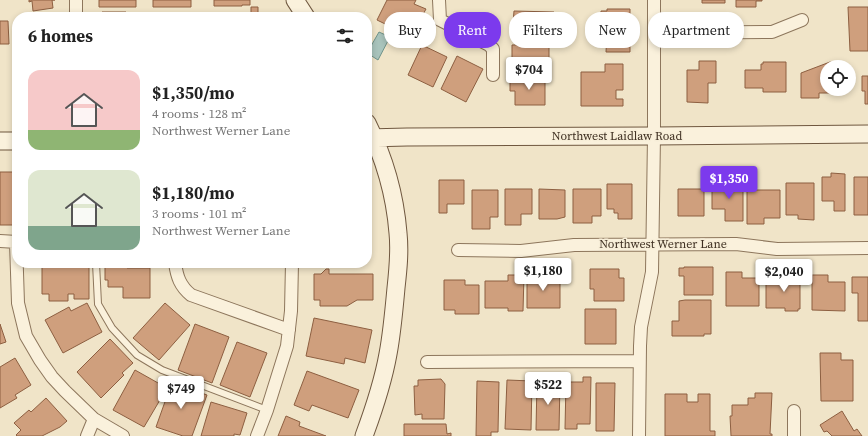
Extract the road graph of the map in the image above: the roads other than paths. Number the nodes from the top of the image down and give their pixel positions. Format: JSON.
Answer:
{"nodes":[{"id":1,"x":76,"y":0,"type":"edge"},
{"id":2,"x":295,"y":0,"type":"edge"},
{"id":3,"x":439,"y":0,"type":"edge"},
{"id":4,"x":654,"y":0,"type":"edge"},
{"id":5,"x":76,"y":12,"type":"edge"},
{"id":6,"x":303,"y":12,"type":"edge"},
{"id":7,"x":654,"y":12,"type":"edge"},
{"id":8,"x":802,"y":20,"type":"dead end"},
{"id":9,"x":744,"y":32,"type":"edge"},
{"id":10,"x":654,"y":48,"type":"edge"},
{"id":11,"x":493,"y":75,"type":"dead end"},
{"id":12,"x":868,"y":134,"type":"edge"},
{"id":13,"x":654,"y":136,"type":"junction"},
{"id":14,"x":372,"y":138,"type":"edge"},
{"id":15,"x":372,"y":140,"type":"edge"},
{"id":16,"x":0,"y":141,"type":"edge"},
{"id":17,"x":12,"y":141,"type":"edge"},
{"id":18,"x":0,"y":241,"type":"edge"},
{"id":19,"x":12,"y":242,"type":"edge"},
{"id":20,"x":653,"y":245,"type":"junction"},
{"id":21,"x":868,"y":248,"type":"edge"},
{"id":22,"x":458,"y":250,"type":"dead end"},
{"id":23,"x":17,"y":268,"type":"edge"},
{"id":24,"x":96,"y":268,"type":"edge"},
{"id":25,"x":176,"y":268,"type":"edge"},
{"id":26,"x":292,"y":268,"type":"edge"},
{"id":27,"x":289,"y":330,"type":"junction"},
{"id":28,"x":639,"y":361,"type":"junction"},
{"id":29,"x":427,"y":362,"type":"dead end"},
{"id":30,"x":267,"y":410,"type":"junction"},
{"id":31,"x":794,"y":411,"type":"dead end"},
{"id":32,"x":94,"y":419,"type":"junction"},
{"id":33,"x":87,"y":436,"type":"edge"},
{"id":34,"x":123,"y":436,"type":"edge"},
{"id":35,"x":257,"y":436,"type":"edge"},
{"id":36,"x":364,"y":436,"type":"edge"},
{"id":37,"x":639,"y":436,"type":"edge"},
{"id":38,"x":794,"y":436,"type":"edge"}],
"edges":[{"from":1,"to":5,"type":"street"},
{"from":2,"to":6,"type":"main road"},
{"from":3,"to":11,"type":"street"},
{"from":4,"to":7,"type":"street"},
{"from":8,"to":9,"type":"street"},
{"from":10,"to":13,"type":"street"},
{"from":12,"to":13,"type":"main road","name":"Northwest Laidlaw Road"},
{"from":13,"to":14,"type":"main road","name":"Northwest Laidlaw Road"},
{"from":13,"to":20,"type":"street"},
{"from":15,"to":36,"type":"main road"},
{"from":16,"to":17,"type":"main road"},
{"from":18,"to":19,"type":"street"},
{"from":20,"to":21,"type":"street","name":"Northwest Werner Lane"},
{"from":20,"to":22,"type":"street","name":"Northwest Werner Lane"},
{"from":20,"to":28,"type":"street"},
{"from":23,"to":32,"type":"street"},
{"from":24,"to":30,"type":"lane"},
{"from":25,"to":27,"type":"street"},
{"from":26,"to":27,"type":"street"},
{"from":27,"to":30,"type":"street"},
{"from":28,"to":29,"type":"street"},
{"from":28,"to":37,"type":"street"},
{"from":30,"to":35,"type":"street"},
{"from":31,"to":38,"type":"street"},
{"from":32,"to":33,"type":"street"},
{"from":32,"to":34,"type":"street"}]}
